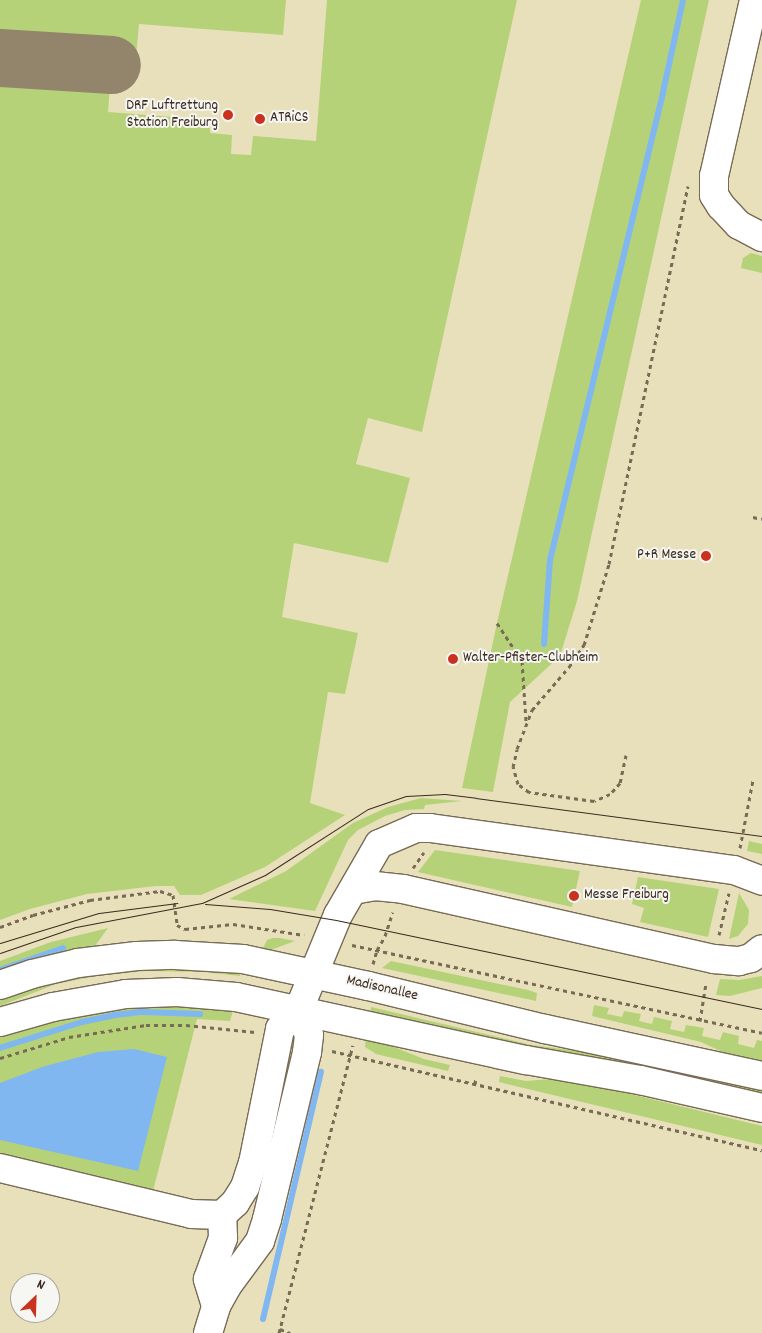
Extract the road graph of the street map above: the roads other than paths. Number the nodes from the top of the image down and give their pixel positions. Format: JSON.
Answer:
{"nodes":[{"id":1,"x":754,"y":0,"type":"edge"},
{"id":2,"x":762,"y":237,"type":"edge"},
{"id":3,"x":762,"y":881,"type":"edge"},
{"id":4,"x":353,"y":890,"type":"junction"},
{"id":5,"x":762,"y":949,"type":"edge"},
{"id":6,"x":313,"y":974,"type":"junction"},
{"id":7,"x":0,"y":985,"type":"edge"},
{"id":8,"x":299,"y":1009,"type":"junction"},
{"id":9,"x":0,"y":1022,"type":"edge"},
{"id":10,"x":762,"y":1076,"type":"edge"},
{"id":11,"x":762,"y":1108,"type":"edge"},
{"id":12,"x":0,"y":1168,"type":"edge"},
{"id":13,"x":222,"y":1215,"type":"junction"},
{"id":14,"x":216,"y":1306,"type":"junction"},
{"id":15,"x":208,"y":1333,"type":"edge"}],
"edges":[{"from":1,"to":2,"type":"main road"},
{"from":3,"to":4,"type":"main road"},
{"from":4,"to":5,"type":"main road"},
{"from":4,"to":6,"type":"main road"},
{"from":6,"to":7,"type":"main road","name":"Madisonallee"},
{"from":6,"to":8,"type":"main road"},
{"from":6,"to":10,"type":"main road","name":"Madisonallee"},
{"from":8,"to":9,"type":"main road"},
{"from":8,"to":11,"type":"main road"},
{"from":8,"to":13,"type":"main road"},
{"from":8,"to":14,"type":"main road"},
{"from":12,"to":13,"type":"main road"},
{"from":13,"to":14,"type":"main road"},
{"from":14,"to":15,"type":"main road"}]}
